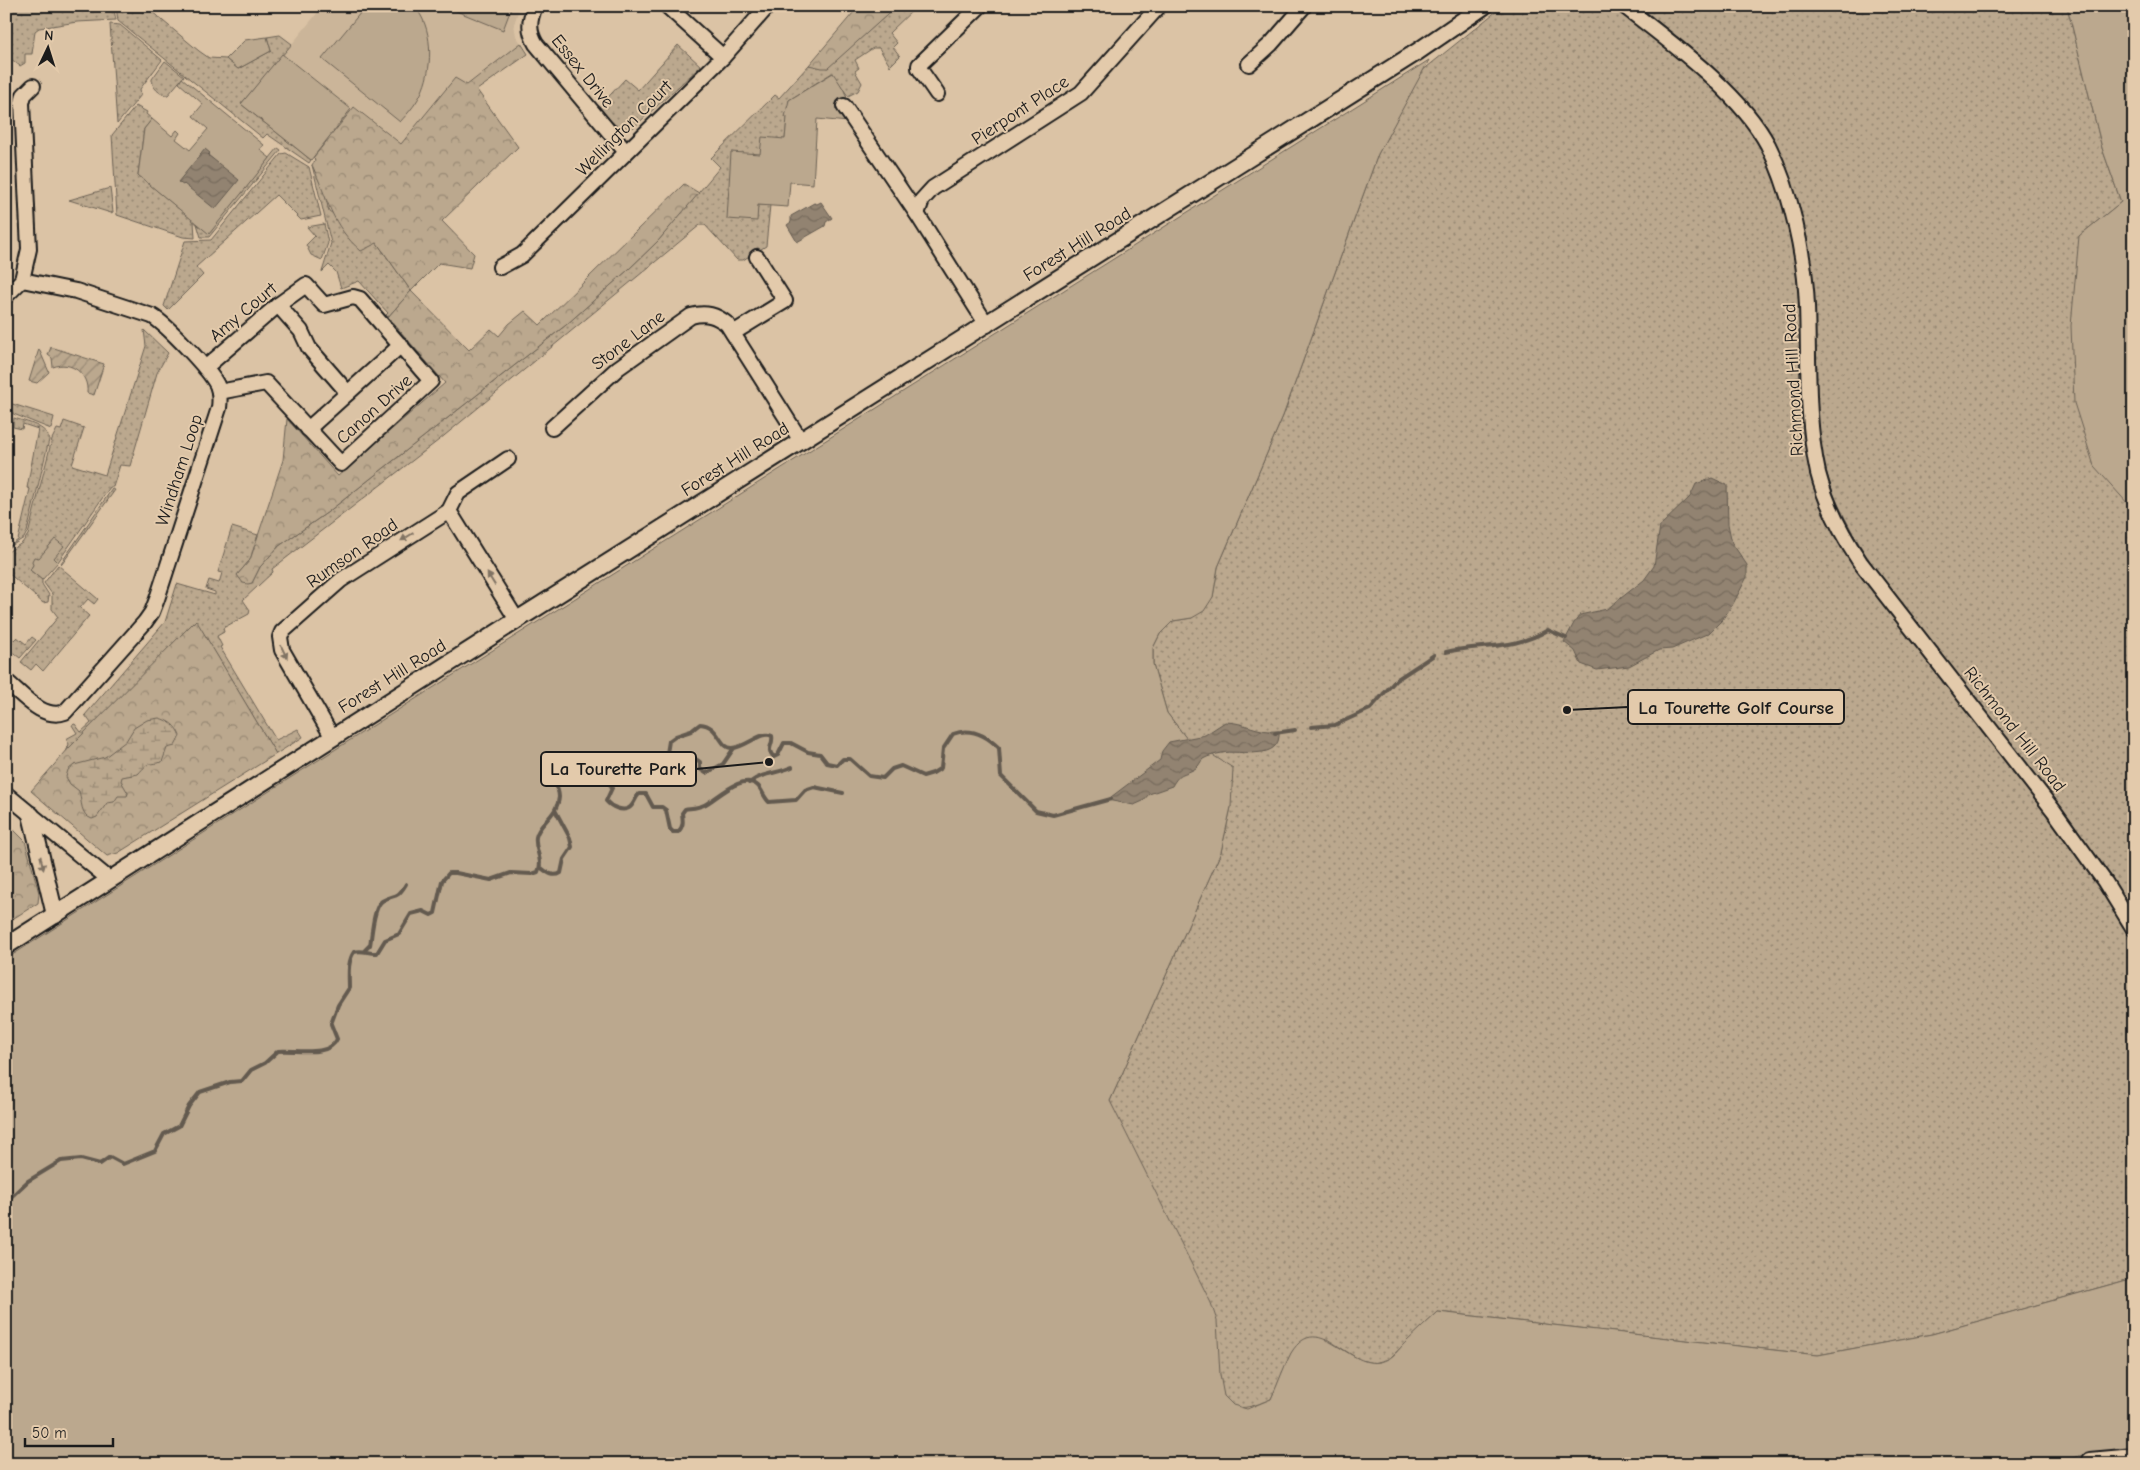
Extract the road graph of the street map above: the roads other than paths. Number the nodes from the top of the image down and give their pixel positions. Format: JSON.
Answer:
{"nodes":[{"id":1,"x":535,"y":6,"type":"edge"},
{"id":2,"x":667,"y":6,"type":"edge"},
{"id":3,"x":768,"y":6,"type":"edge"},
{"id":4,"x":980,"y":6,"type":"edge"},
{"id":5,"x":1159,"y":6,"type":"edge"},
{"id":6,"x":1304,"y":6,"type":"edge"},
{"id":7,"x":1484,"y":6,"type":"edge"},
{"id":8,"x":1624,"y":6,"type":"edge"},
{"id":9,"x":722,"y":57,"type":"junction"},
{"id":10,"x":1248,"y":64,"type":"dead end"},
{"id":11,"x":33,"y":86,"type":"dead end"},
{"id":12,"x":936,"y":94,"type":"dead end"},
{"id":13,"x":844,"y":106,"type":"dead end"},
{"id":14,"x":626,"y":152,"type":"junction"},
{"id":15,"x":916,"y":214,"type":"junction"},
{"id":16,"x":757,"y":257,"type":"dead end"},
{"id":17,"x":500,"y":267,"type":"dead end"},
{"id":18,"x":22,"y":280,"type":"junction"},
{"id":19,"x":306,"y":286,"type":"joint"},
{"id":20,"x":6,"y":296,"type":"edge"},
{"id":21,"x":278,"y":305,"type":"junction"},
{"id":22,"x":987,"y":325,"type":"junction"},
{"id":23,"x":733,"y":333,"type":"junction"},
{"id":24,"x":401,"y":345,"type":"junction"},
{"id":25,"x":205,"y":368,"type":"junction"},
{"id":26,"x":219,"y":392,"type":"junction"},
{"id":27,"x":348,"y":393,"type":"junction"},
{"id":28,"x":552,"y":428,"type":"dead end"},
{"id":29,"x":308,"y":429,"type":"junction"},
{"id":30,"x":801,"y":441,"type":"junction"},
{"id":31,"x":508,"y":459,"type":"dead end"},
{"id":32,"x":449,"y":511,"type":"junction"},
{"id":33,"x":517,"y":620,"type":"junction"},
{"id":34,"x":6,"y":681,"type":"edge"},
{"id":35,"x":333,"y":738,"type":"junction"},
{"id":36,"x":6,"y":794,"type":"edge"},
{"id":37,"x":31,"y":816,"type":"junction"},
{"id":38,"x":110,"y":880,"type":"junction"},
{"id":39,"x":55,"y":915,"type":"junction"},
{"id":40,"x":2134,"y":929,"type":"edge"},
{"id":41,"x":6,"y":946,"type":"edge"},
{"id":42,"x":2134,"y":1456,"type":"edge"},
{"id":43,"x":2090,"y":1460,"type":"dead end"}],
"edges":[{"from":1,"to":14,"type":"street","name":"Essex Drive"},
{"from":2,"to":9,"type":"street"},
{"from":3,"to":9,"type":"street","name":"Wellington Court"},
{"from":4,"to":12,"type":"street"},
{"from":5,"to":15,"type":"street","name":"Pierpont Place"},
{"from":6,"to":10,"type":"street"},
{"from":7,"to":22,"type":"street","name":"Forest Hill Road"},
{"from":8,"to":40,"type":"street","name":"Richmond Hill Road"},
{"from":9,"to":14,"type":"street","name":"Wellington Court"},
{"from":11,"to":18,"type":"street"},
{"from":13,"to":15,"type":"street"},
{"from":14,"to":17,"type":"street","name":"Wellington Court"},
{"from":15,"to":22,"type":"street"},
{"from":16,"to":23,"type":"street"},
{"from":18,"to":20,"type":"street"},
{"from":18,"to":25,"type":"street"},
{"from":19,"to":21,"type":"street","name":"Amy Court"},
{"from":19,"to":24,"type":"street","name":"Canon Drive"},
{"from":21,"to":25,"type":"street","name":"Amy Court"},
{"from":21,"to":27,"type":"street","name":"Canon Drive"},
{"from":22,"to":30,"type":"street","name":"Forest Hill Road"},
{"from":23,"to":28,"type":"street","name":"Stone Lane"},
{"from":23,"to":30,"type":"street","name":"Stone Lane"},
{"from":24,"to":27,"type":"street","name":"Canon Drive"},
{"from":24,"to":29,"type":"street","name":"Canon Drive"},
{"from":25,"to":26,"type":"street"},
{"from":26,"to":29,"type":"street","name":"Canon Drive"},
{"from":26,"to":34,"type":"street","name":"Windham Loop"},
{"from":27,"to":29,"type":"street","name":"Canon Drive"},
{"from":30,"to":33,"type":"street","name":"Forest Hill Road"},
{"from":31,"to":32,"type":"street","name":"Rumson Road"},
{"from":33,"to":32,"type":"street","one_way":true},
{"from":32,"to":35,"type":"street","name":"Rumson Road","one_way":true},
{"from":33,"to":35,"type":"street","name":"Forest Hill Road"},
{"from":35,"to":38,"type":"street","name":"Forest Hill Road"},
{"from":36,"to":37,"type":"street"},
{"from":37,"to":38,"type":"street"},
{"from":37,"to":39,"type":"street","one_way":true},
{"from":38,"to":39,"type":"street","name":"Forest Hill Road"},
{"from":39,"to":41,"type":"street","name":"Forest Hill Road"},
{"from":42,"to":43,"type":"street"}]}
